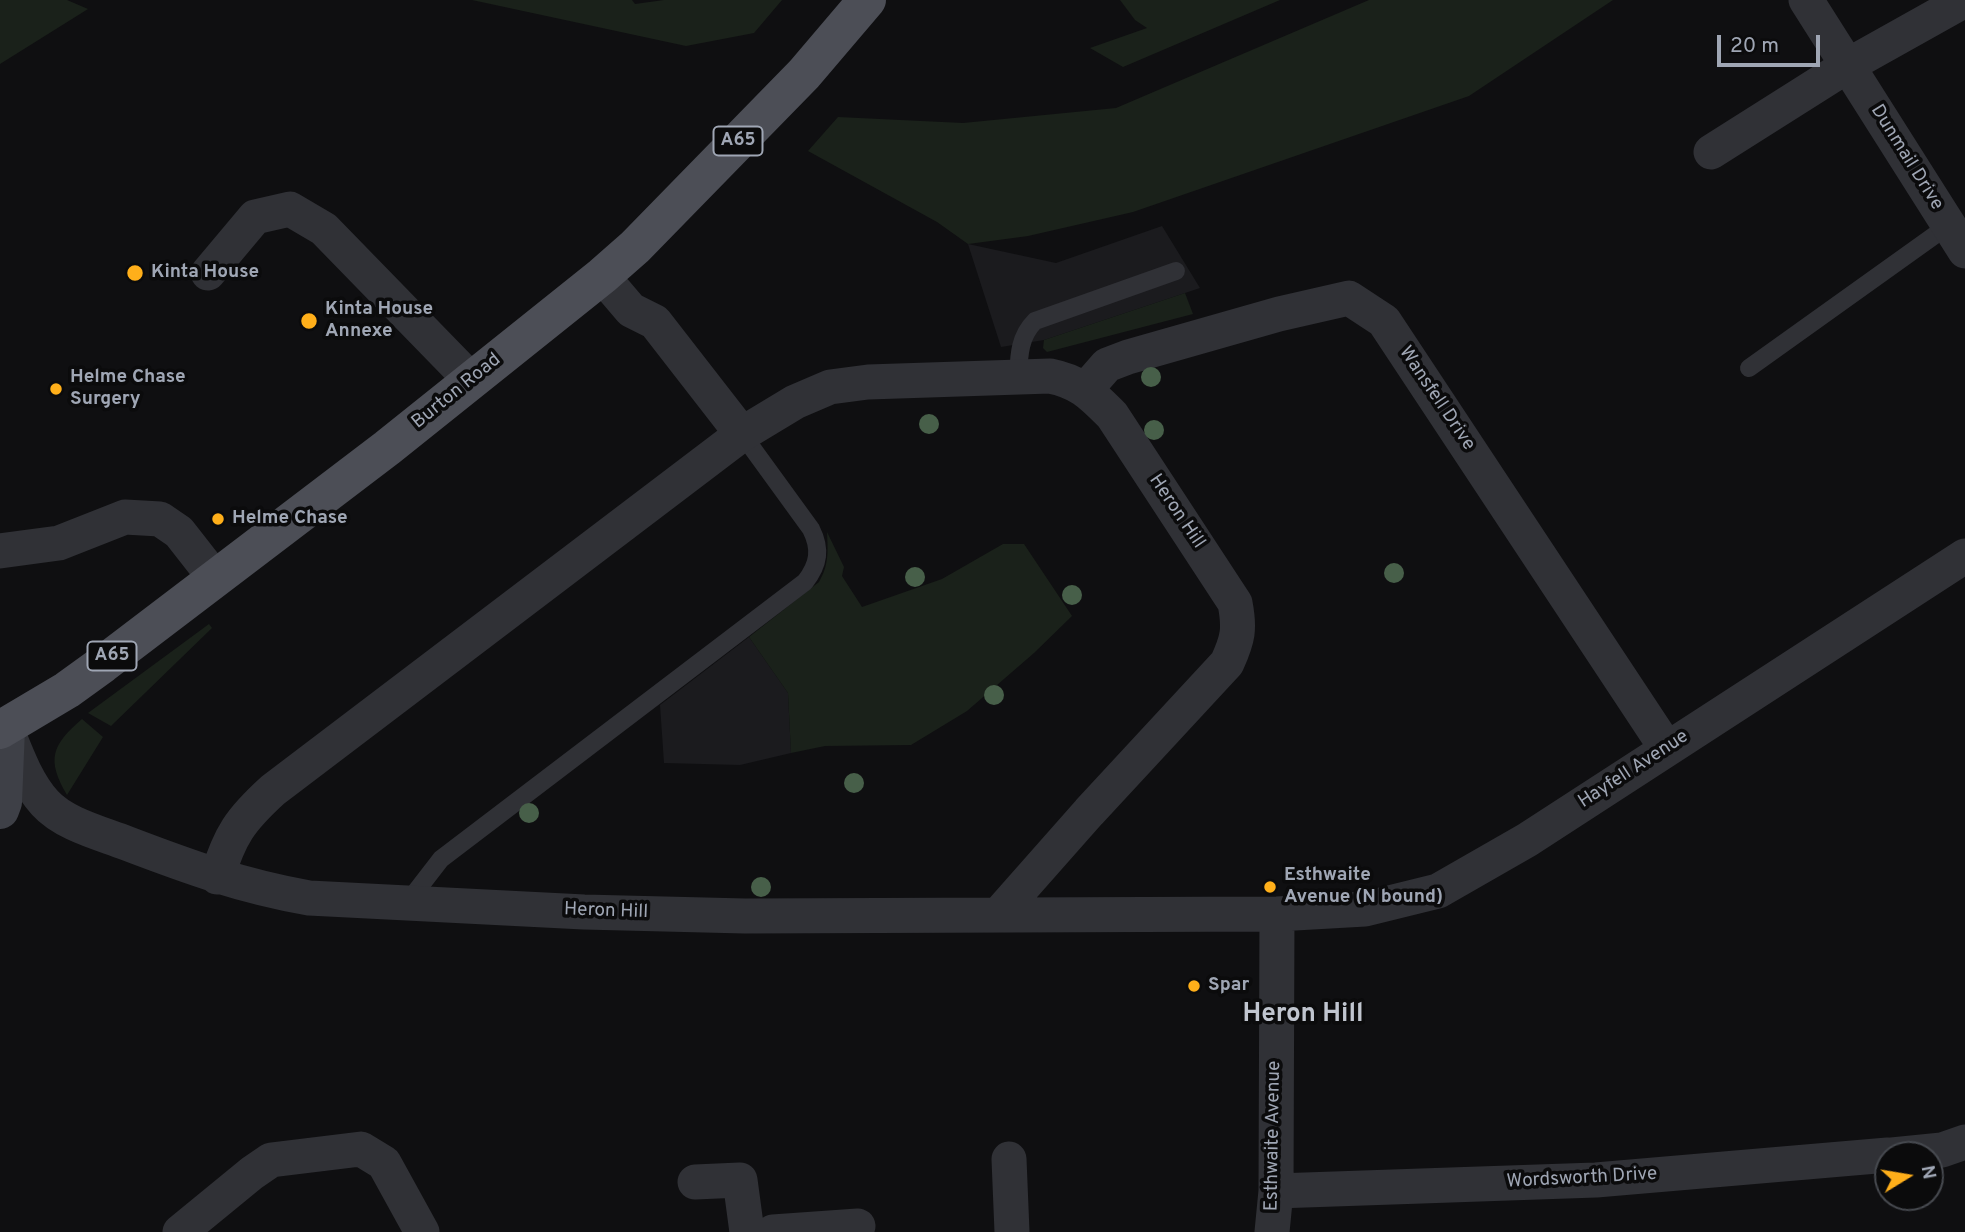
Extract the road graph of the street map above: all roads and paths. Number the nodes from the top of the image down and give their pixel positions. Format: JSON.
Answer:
{"nodes":[{"id":1,"x":867,"y":0,"type":"edge"},
{"id":2,"x":1807,"y":0,"type":"edge"},
{"id":3,"x":1965,"y":0,"type":"edge"},
{"id":4,"x":1847,"y":66,"type":"junction"},
{"id":5,"x":1711,"y":152,"type":"dead end"},
{"id":6,"x":1957,"y":238,"type":"edge"},
{"id":7,"x":1176,"y":271,"type":"dead end"},
{"id":8,"x":208,"y":273,"type":"dead end"},
{"id":9,"x":602,"y":276,"type":"junction"},
{"id":10,"x":1749,"y":368,"type":"dead end"},
{"id":11,"x":1018,"y":378,"type":"junction"},
{"id":12,"x":472,"y":381,"type":"junction"},
{"id":13,"x":1086,"y":389,"type":"junction"},
{"id":14,"x":742,"y":434,"type":"junction"},
{"id":15,"x":0,"y":551,"type":"edge"},
{"id":16,"x":1965,"y":556,"type":"edge"},
{"id":17,"x":215,"y":578,"type":"junction"},
{"id":18,"x":3,"y":729,"type":"edge"},
{"id":19,"x":1667,"y":748,"type":"junction"},
{"id":20,"x":0,"y":810,"type":"edge"},
{"id":21,"x":217,"y":877,"type":"junction"},
{"id":22,"x":407,"y":903,"type":"junction"},
{"id":23,"x":1277,"y":914,"type":"junction"},
{"id":24,"x":998,"y":915,"type":"junction"},
{"id":25,"x":1965,"y":1142,"type":"edge"},
{"id":26,"x":1944,"y":1149,"type":"edge"},
{"id":27,"x":1874,"y":1156,"type":"edge"},
{"id":28,"x":1009,"y":1159,"type":"dead end"},
{"id":29,"x":695,"y":1181,"type":"dead end"},
{"id":30,"x":1276,"y":1191,"type":"junction"},
{"id":31,"x":858,"y":1226,"type":"dead end"},
{"id":32,"x":180,"y":1232,"type":"edge"},
{"id":33,"x":422,"y":1232,"type":"edge"},
{"id":34,"x":747,"y":1232,"type":"edge"},
{"id":35,"x":773,"y":1232,"type":"edge"},
{"id":36,"x":1012,"y":1232,"type":"edge"},
{"id":37,"x":1272,"y":1232,"type":"edge"}],
"edges":[{"from":1,"to":9,"type":"main road","name":"Burton Road","number":"A65"},
{"from":2,"to":4,"type":"street","name":"Dunmail Drive"},
{"from":3,"to":4,"type":"street"},
{"from":4,"to":5,"type":"street"},
{"from":4,"to":6,"type":"street","name":"Dunmail Drive"},
{"from":6,"to":10,"type":"lane"},
{"from":7,"to":11,"type":"lane"},
{"from":8,"to":12,"type":"street"},
{"from":9,"to":12,"type":"main road","name":"Burton Road","number":"A65"},
{"from":9,"to":14,"type":"street"},
{"from":11,"to":13,"type":"street","name":"Heron Hill"},
{"from":11,"to":14,"type":"street","name":"Heron Hill"},
{"from":12,"to":17,"type":"main road","name":"Burton Road","number":"A65"},
{"from":13,"to":19,"type":"street","name":"Wansfell Drive"},
{"from":13,"to":24,"type":"street","name":"Heron Hill"},
{"from":14,"to":21,"type":"street","name":"Heron Hill"},
{"from":14,"to":22,"type":"lane"},
{"from":15,"to":17,"type":"street"},
{"from":16,"to":19,"type":"street","name":"Hayfell Avenue"},
{"from":17,"to":18,"type":"main road","name":"Burton Road","number":"A65"},
{"from":18,"to":20,"type":"main road"},
{"from":18,"to":21,"type":"street","name":"Heron Hill"},
{"from":19,"to":23,"type":"street","name":"Hayfell Avenue"},
{"from":21,"to":22,"type":"street","name":"Heron Hill"},
{"from":22,"to":24,"type":"street","name":"Heron Hill"},
{"from":23,"to":24,"type":"street","name":"Heron Hill"},
{"from":23,"to":30,"type":"street","name":"Esthwaite Avenue"},
{"from":25,"to":26,"type":"street","name":"Wordsworth Drive"},
{"from":27,"to":30,"type":"street","name":"Wordsworth Drive"},
{"from":28,"to":36,"type":"street"},
{"from":29,"to":34,"type":"street"},
{"from":30,"to":37,"type":"street","name":"Esthwaite Avenue"},
{"from":31,"to":35,"type":"street"},
{"from":32,"to":33,"type":"street"}]}
